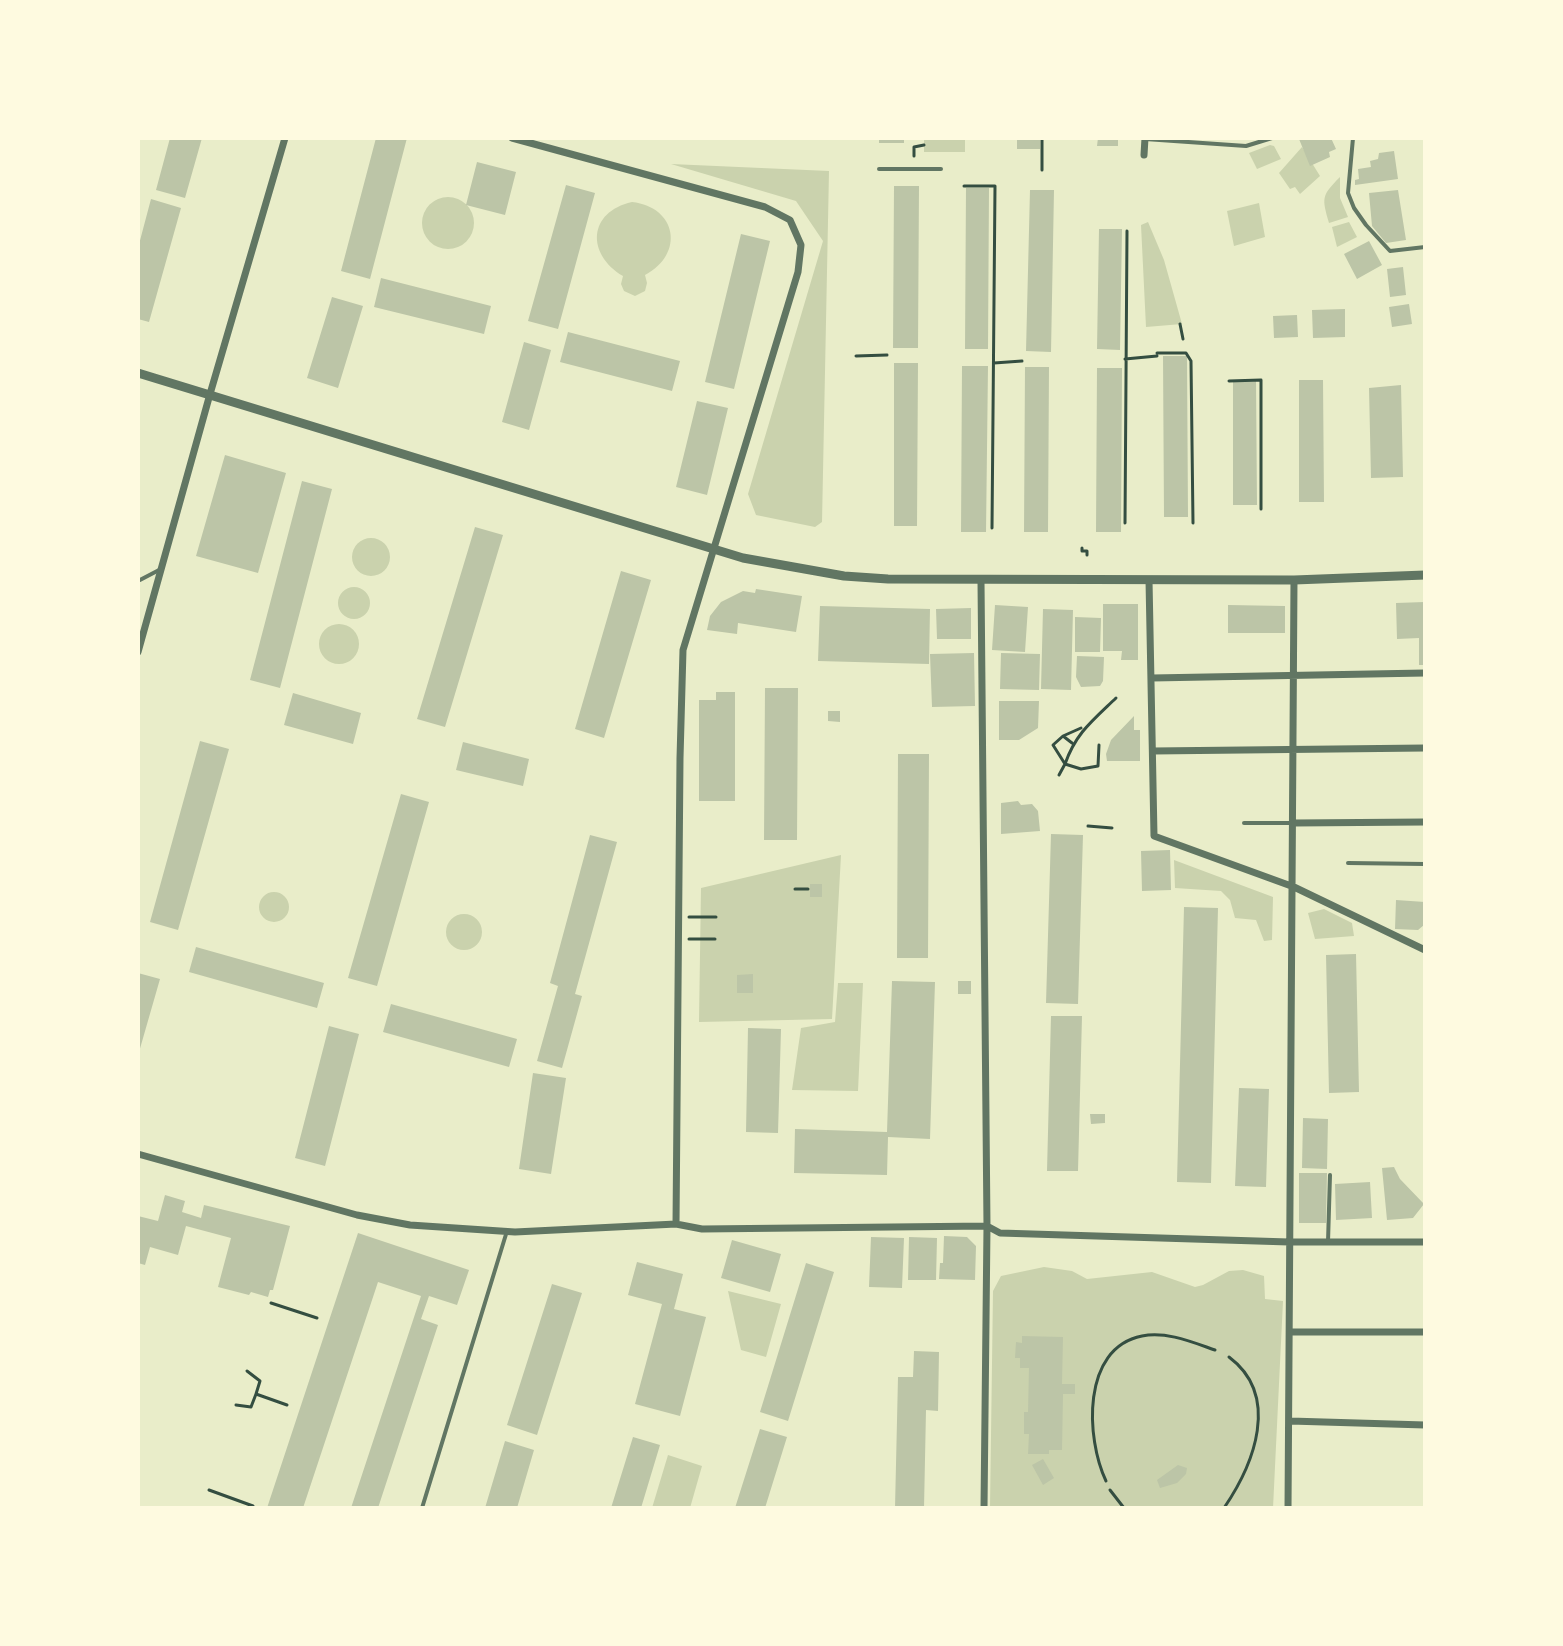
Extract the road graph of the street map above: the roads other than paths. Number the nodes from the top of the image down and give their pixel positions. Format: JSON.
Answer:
{"nodes":[{"id":1,"x":285,"y":138,"type":"edge"},
{"id":2,"x":512,"y":138,"type":"edge"},
{"id":3,"x":1272,"y":138,"type":"edge"},
{"id":4,"x":1353,"y":138,"type":"edge"},
{"id":5,"x":1145,"y":139,"type":"edge"},
{"id":6,"x":1144,"y":155,"type":"dead end"},
{"id":7,"x":879,"y":169,"type":"dead end"},
{"id":8,"x":941,"y":169,"type":"dead end"},
{"id":9,"x":1425,"y":247,"type":"edge"},
{"id":10,"x":138,"y":373,"type":"edge"},
{"id":11,"x":210,"y":394,"type":"junction"},
{"id":12,"x":713,"y":549,"type":"junction"},
{"id":13,"x":161,"y":569,"type":"junction"},
{"id":14,"x":1425,"y":575,"type":"edge"},
{"id":15,"x":1149,"y":580,"type":"junction"},
{"id":16,"x":1294,"y":580,"type":"junction"},
{"id":17,"x":138,"y":581,"type":"edge"},
{"id":18,"x":981,"y":581,"type":"junction"},
{"id":19,"x":138,"y":652,"type":"edge"},
{"id":20,"x":1425,"y":673,"type":"edge"},
{"id":21,"x":1294,"y":675,"type":"junction"},
{"id":22,"x":1152,"y":678,"type":"junction"},
{"id":23,"x":1425,"y":748,"type":"edge"},
{"id":24,"x":1153,"y":751,"type":"junction"},
{"id":25,"x":1294,"y":751,"type":"junction"},
{"id":26,"x":1425,"y":822,"type":"edge"},
{"id":27,"x":1244,"y":823,"type":"dead end"},
{"id":28,"x":1294,"y":823,"type":"junction"},
{"id":29,"x":1348,"y":863,"type":"dead end"},
{"id":30,"x":1425,"y":864,"type":"edge"},
{"id":31,"x":1294,"y":887,"type":"junction"},
{"id":32,"x":1425,"y":950,"type":"edge"},
{"id":33,"x":138,"y":1154,"type":"edge"},
{"id":34,"x":1330,"y":1175,"type":"dead end"},
{"id":35,"x":676,"y":1224,"type":"junction"},
{"id":36,"x":987,"y":1226,"type":"junction"},
{"id":37,"x":507,"y":1231,"type":"junction"},
{"id":38,"x":1289,"y":1242,"type":"junction"},
{"id":39,"x":1328,"y":1242,"type":"junction"},
{"id":40,"x":1425,"y":1242,"type":"edge"},
{"id":41,"x":1291,"y":1332,"type":"junction"},
{"id":42,"x":1425,"y":1332,"type":"edge"},
{"id":43,"x":1290,"y":1421,"type":"junction"},
{"id":44,"x":1425,"y":1425,"type":"edge"},
{"id":45,"x":422,"y":1508,"type":"edge"},
{"id":46,"x":984,"y":1508,"type":"edge"},
{"id":47,"x":1288,"y":1508,"type":"edge"}],
"edges":[{"from":1,"to":11,"type":"street"},
{"from":2,"to":12,"type":"street"},
{"from":3,"to":5,"type":"lane"},
{"from":4,"to":9,"type":"lane"},
{"from":5,"to":6,"type":"street"},
{"from":7,"to":8,"type":"lane"},
{"from":10,"to":11,"type":"street"},
{"from":11,"to":12,"type":"street"},
{"from":11,"to":13,"type":"street"},
{"from":12,"to":18,"type":"street"},
{"from":12,"to":35,"type":"street"},
{"from":13,"to":17,"type":"lane"},
{"from":13,"to":19,"type":"street"},
{"from":14,"to":16,"type":"street"},
{"from":15,"to":16,"type":"street"},
{"from":15,"to":18,"type":"street"},
{"from":15,"to":22,"type":"street"},
{"from":16,"to":21,"type":"street"},
{"from":18,"to":36,"type":"street"},
{"from":20,"to":21,"type":"street"},
{"from":21,"to":22,"type":"street"},
{"from":21,"to":25,"type":"street"},
{"from":22,"to":24,"type":"street"},
{"from":23,"to":25,"type":"street"},
{"from":24,"to":25,"type":"street"},
{"from":24,"to":31,"type":"street"},
{"from":25,"to":28,"type":"street"},
{"from":26,"to":28,"type":"street"},
{"from":27,"to":28,"type":"lane"},
{"from":28,"to":31,"type":"street"},
{"from":29,"to":30,"type":"lane"},
{"from":31,"to":32,"type":"street"},
{"from":31,"to":38,"type":"street"},
{"from":33,"to":37,"type":"street"},
{"from":34,"to":39,"type":"lane"},
{"from":35,"to":36,"type":"street"},
{"from":35,"to":37,"type":"street"},
{"from":36,"to":38,"type":"street"},
{"from":36,"to":46,"type":"street"},
{"from":37,"to":45,"type":"lane"},
{"from":38,"to":39,"type":"street"},
{"from":38,"to":41,"type":"street"},
{"from":39,"to":40,"type":"street"},
{"from":41,"to":42,"type":"street"},
{"from":41,"to":43,"type":"street"},
{"from":43,"to":44,"type":"street"},
{"from":43,"to":47,"type":"street"}]}
